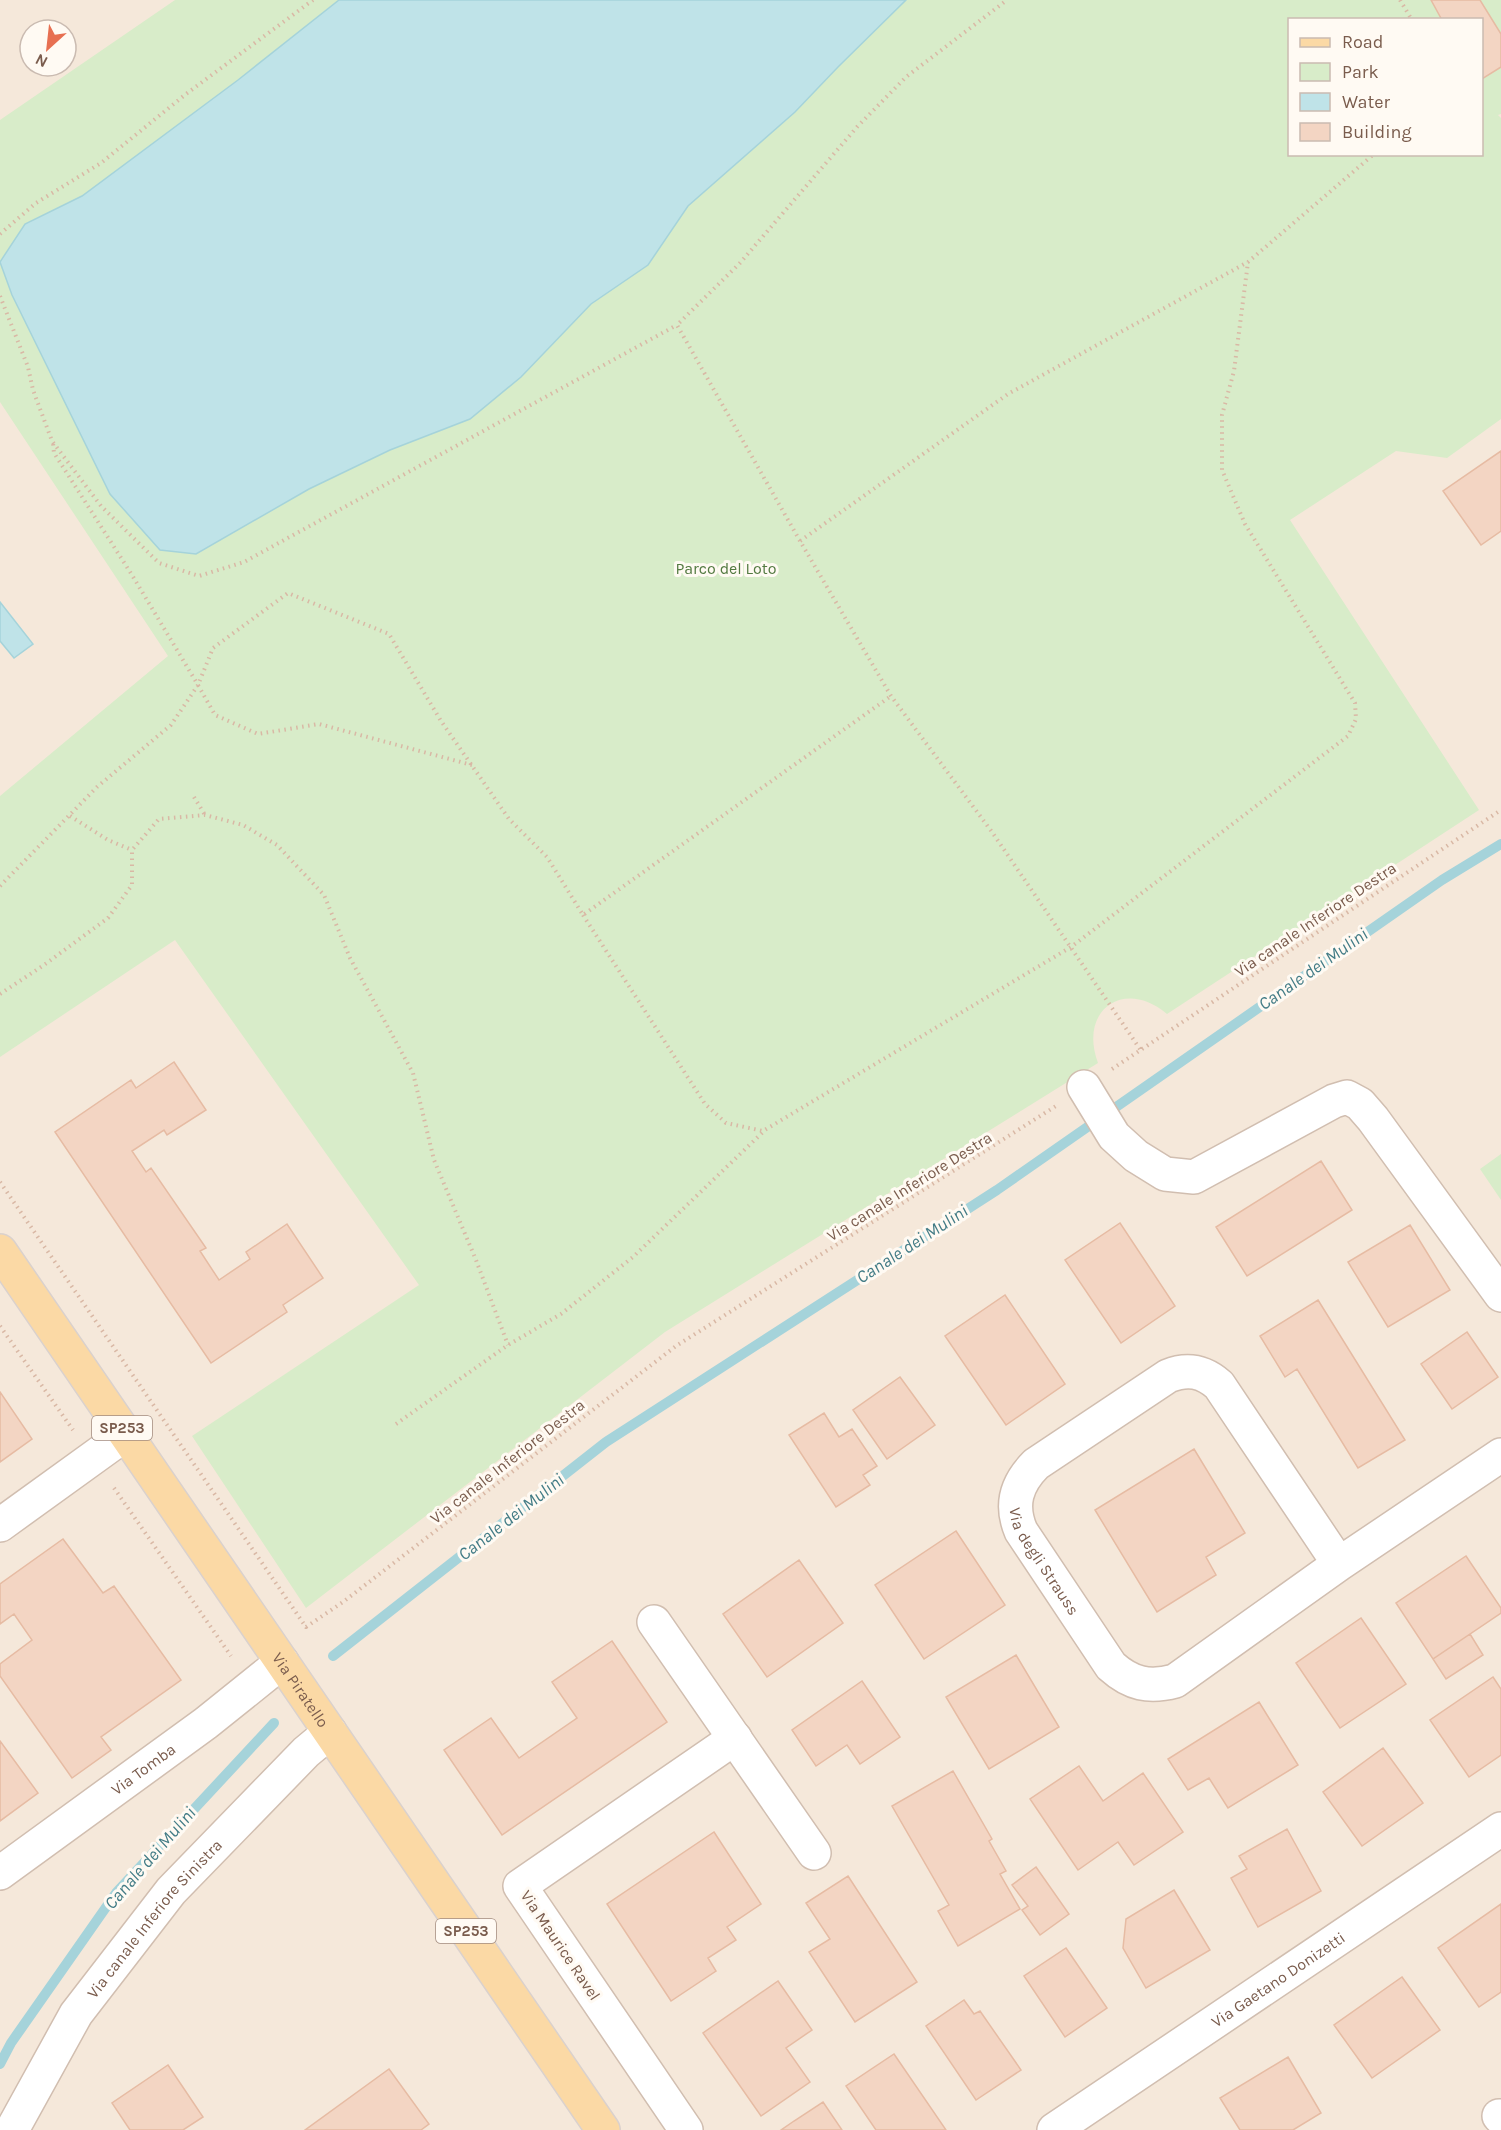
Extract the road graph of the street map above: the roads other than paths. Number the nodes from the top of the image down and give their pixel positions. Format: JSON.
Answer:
{"nodes":[{"id":1,"x":1090,"y":1097,"type":"road end"},
{"id":2,"x":0,"y":1251,"type":"edge"},
{"id":3,"x":1501,"y":1295,"type":"edge"},
{"id":4,"x":126,"y":1434,"type":"junction"},
{"id":5,"x":1501,"y":1455,"type":"edge"},
{"id":6,"x":0,"y":1524,"type":"edge"},
{"id":7,"x":1339,"y":1564,"type":"junction"},
{"id":8,"x":654,"y":1622,"type":"dead end"},
{"id":9,"x":282,"y":1662,"type":"junction"},
{"id":10,"x":330,"y":1732,"type":"junction"},
{"id":11,"x":735,"y":1738,"type":"junction"},
{"id":12,"x":1501,"y":1830,"type":"edge"},
{"id":13,"x":814,"y":1853,"type":"dead end"},
{"id":14,"x":0,"y":1873,"type":"edge"},
{"id":15,"x":12,"y":2130,"type":"edge"},
{"id":16,"x":603,"y":2130,"type":"edge"},
{"id":17,"x":686,"y":2130,"type":"edge"},
{"id":18,"x":1054,"y":2130,"type":"edge"}],
"edges":[{"from":1,"to":3,"type":"street"},
{"from":2,"to":4,"type":"main road","name":"Via Piratello","number":"SP253"},
{"from":4,"to":6,"type":"street"},
{"from":4,"to":9,"type":"main road","name":"Via Piratello","number":"SP253"},
{"from":5,"to":7,"type":"street","name":"Via degli Strauss"},
{"from":7,"to":7,"type":"street","name":"Via degli Strauss"},
{"from":8,"to":11,"type":"street"},
{"from":9,"to":10,"type":"main road","name":"Via Piratello","number":"SP253"},
{"from":9,"to":14,"type":"street","name":"Via Tomba"},
{"from":10,"to":15,"type":"street","name":"Via canale Inferiore Sinistra"},
{"from":10,"to":16,"type":"main road","name":"Via Piratello","number":"SP253"},
{"from":11,"to":13,"type":"street"},
{"from":11,"to":17,"type":"street","name":"Via Maurice Ravel"},
{"from":12,"to":18,"type":"street","name":"Via Gaetano Donizetti"}]}
